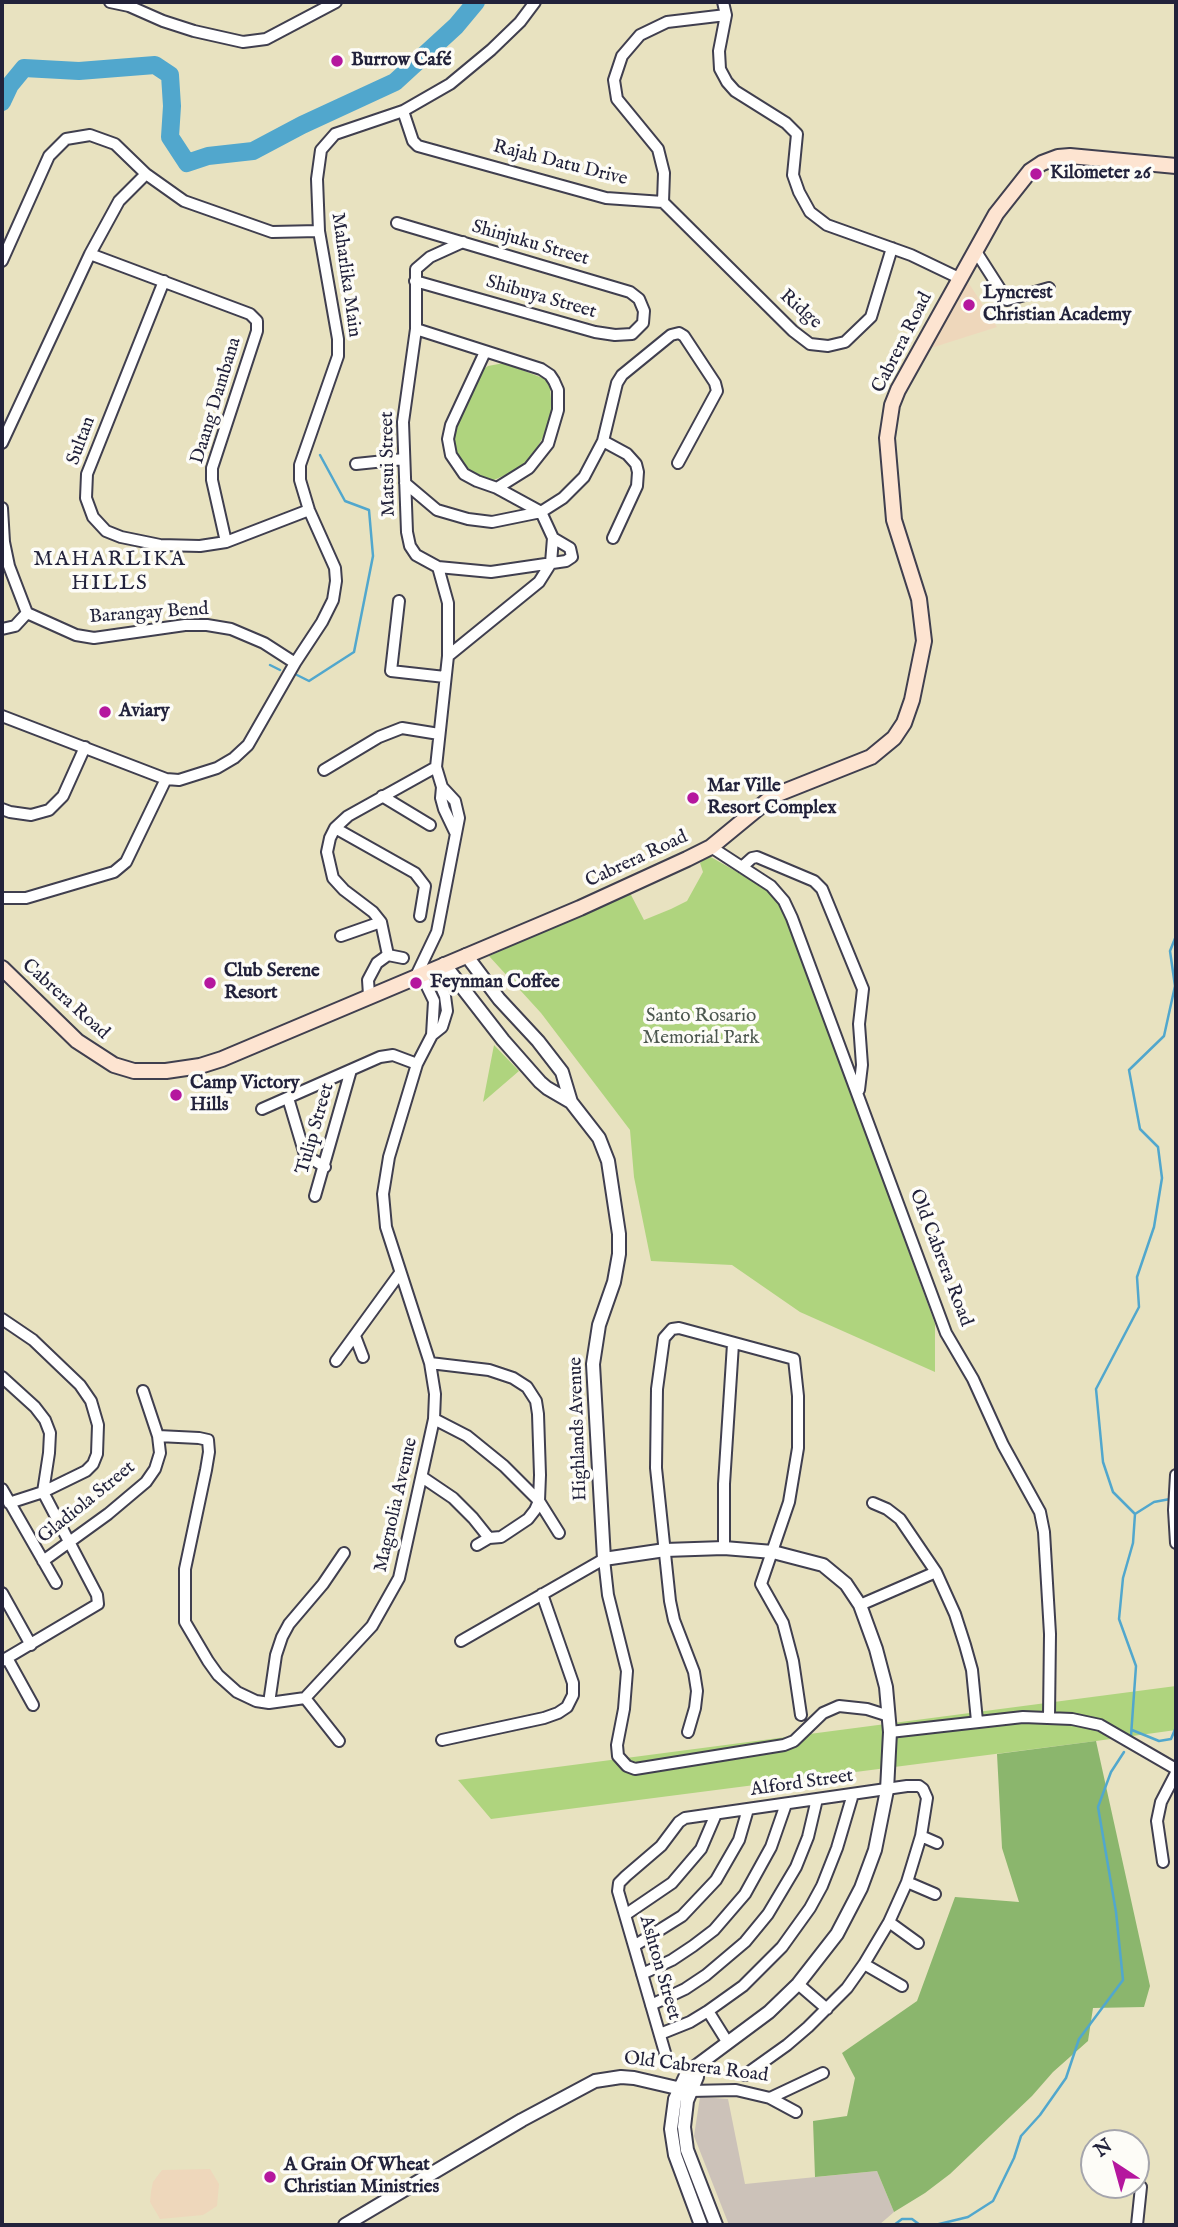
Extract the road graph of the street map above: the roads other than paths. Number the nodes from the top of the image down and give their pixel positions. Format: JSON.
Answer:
{"nodes":[{"id":1,"x":110,"y":2,"type":"edge"},
{"id":2,"x":336,"y":2,"type":"edge"},
{"id":3,"x":535,"y":2,"type":"edge"},
{"id":4,"x":723,"y":2,"type":"edge"},
{"id":5,"x":726,"y":15,"type":"junction"},
{"id":6,"x":403,"y":111,"type":"junction"},
{"id":7,"x":1176,"y":166,"type":"edge"},
{"id":8,"x":146,"y":174,"type":"junction"},
{"id":9,"x":663,"y":202,"type":"junction"},
{"id":10,"x":397,"y":223,"type":"dead end"},
{"id":11,"x":319,"y":231,"type":"junction"},
{"id":12,"x":463,"y":242,"type":"junction"},
{"id":13,"x":892,"y":248,"type":"junction"},
{"id":14,"x":975,"y":250,"type":"junction"},
{"id":15,"x":89,"y":254,"type":"junction"},
{"id":16,"x":2,"y":261,"type":"edge"},
{"id":17,"x":959,"y":278,"type":"junction"},
{"id":18,"x":164,"y":281,"type":"junction"},
{"id":19,"x":415,"y":281,"type":"junction"},
{"id":20,"x":1049,"y":288,"type":"dead end"},
{"id":21,"x":645,"y":311,"type":"joint"},
{"id":22,"x":416,"y":329,"type":"junction"},
{"id":23,"x":485,"y":352,"type":"junction"},
{"id":24,"x":603,"y":441,"type":"junction"},
{"id":25,"x":2,"y":443,"type":"edge"},
{"id":26,"x":404,"y":459,"type":"junction"},
{"id":27,"x":678,"y":463,"type":"dead end"},
{"id":28,"x":356,"y":464,"type":"dead end"},
{"id":29,"x":405,"y":483,"type":"junction"},
{"id":30,"x":497,"y":488,"type":"junction"},
{"id":31,"x":2,"y":508,"type":"edge"},
{"id":32,"x":309,"y":510,"type":"junction"},
{"id":33,"x":541,"y":512,"type":"junction"},
{"id":34,"x":553,"y":538,"type":"junction"},
{"id":35,"x":612,"y":538,"type":"dead end"},
{"id":36,"x":226,"y":542,"type":"junction"},
{"id":37,"x":551,"y":563,"type":"junction"},
{"id":38,"x":438,"y":567,"type":"junction"},
{"id":39,"x":400,"y":601,"type":"dead end"},
{"id":40,"x":27,"y":613,"type":"junction"},
{"id":41,"x":2,"y":629,"type":"edge"},
{"id":42,"x":448,"y":656,"type":"junction"},
{"id":43,"x":295,"y":663,"type":"junction"},
{"id":44,"x":445,"y":677,"type":"junction"},
{"id":45,"x":2,"y":716,"type":"edge"},
{"id":46,"x":439,"y":734,"type":"junction"},
{"id":47,"x":85,"y":747,"type":"junction"},
{"id":48,"x":436,"y":767,"type":"junction"},
{"id":49,"x":324,"y":770,"type":"dead end"},
{"id":50,"x":166,"y":779,"type":"junction"},
{"id":51,"x":382,"y":796,"type":"junction"},
{"id":52,"x":2,"y":808,"type":"edge"},
{"id":53,"x":430,"y":825,"type":"dead end"},
{"id":54,"x":335,"y":828,"type":"junction"},
{"id":55,"x":711,"y":847,"type":"junction"},
{"id":56,"x":741,"y":867,"type":"junction"},
{"id":57,"x":2,"y":898,"type":"edge"},
{"id":58,"x":420,"y":916,"type":"dead end"},
{"id":59,"x":381,"y":922,"type":"junction"},
{"id":60,"x":341,"y":936,"type":"dead end"},
{"id":61,"x":466,"y":955,"type":"junction"},
{"id":62,"x":388,"y":956,"type":"junction"},
{"id":63,"x":403,"y":958,"type":"dead end"},
{"id":64,"x":2,"y":968,"type":"edge"},
{"id":65,"x":428,"y":971,"type":"junction"},
{"id":66,"x":369,"y":995,"type":"junction"},
{"id":67,"x":445,"y":996,"type":"junction"},
{"id":68,"x":499,"y":999,"type":"junction"},
{"id":69,"x":434,"y":1000,"type":"junction"},
{"id":70,"x":481,"y":1012,"type":"junction"},
{"id":71,"x":432,"y":1035,"type":"junction"},
{"id":72,"x":417,"y":1064,"type":"junction"},
{"id":73,"x":351,"y":1070,"type":"junction"},
{"id":74,"x":858,"y":1092,"type":"junction"},
{"id":75,"x":288,"y":1098,"type":"junction"},
{"id":76,"x":571,"y":1102,"type":"junction"},
{"id":77,"x":262,"y":1109,"type":"dead end"},
{"id":78,"x":324,"y":1167,"type":"junction"},
{"id":79,"x":315,"y":1196,"type":"dead end"},
{"id":80,"x":400,"y":1273,"type":"junction"},
{"id":81,"x":2,"y":1319,"type":"edge"},
{"id":82,"x":355,"y":1336,"type":"junction"},
{"id":83,"x":733,"y":1344,"type":"junction"},
{"id":84,"x":363,"y":1357,"type":"dead end"},
{"id":85,"x":336,"y":1361,"type":"dead end"},
{"id":86,"x":430,"y":1363,"type":"junction"},
{"id":87,"x":2,"y":1377,"type":"edge"},
{"id":88,"x":143,"y":1391,"type":"dead end"},
{"id":89,"x":434,"y":1419,"type":"junction"},
{"id":90,"x":158,"y":1436,"type":"junction"},
{"id":91,"x":1176,"y":1475,"type":"edge"},
{"id":92,"x":422,"y":1477,"type":"junction"},
{"id":93,"x":2,"y":1489,"type":"edge"},
{"id":94,"x":43,"y":1492,"type":"junction"},
{"id":95,"x":539,"y":1501,"type":"junction"},
{"id":96,"x":9,"y":1503,"type":"junction"},
{"id":97,"x":873,"y":1503,"type":"dead end"},
{"id":98,"x":559,"y":1533,"type":"dead end"},
{"id":99,"x":489,"y":1538,"type":"junction"},
{"id":100,"x":69,"y":1543,"type":"junction"},
{"id":101,"x":1176,"y":1543,"type":"edge"},
{"id":102,"x":477,"y":1545,"type":"dead end"},
{"id":103,"x":724,"y":1548,"type":"junction"},
{"id":104,"x":664,"y":1550,"type":"junction"},
{"id":105,"x":773,"y":1552,"type":"junction"},
{"id":106,"x":344,"y":1553,"type":"dead end"},
{"id":107,"x":604,"y":1559,"type":"junction"},
{"id":108,"x":43,"y":1561,"type":"junction"},
{"id":109,"x":936,"y":1572,"type":"junction"},
{"id":110,"x":56,"y":1583,"type":"dead end"},
{"id":111,"x":2,"y":1593,"type":"edge"},
{"id":112,"x":542,"y":1594,"type":"junction"},
{"id":113,"x":860,"y":1605,"type":"junction"},
{"id":114,"x":461,"y":1641,"type":"dead end"},
{"id":115,"x":31,"y":1645,"type":"junction"},
{"id":116,"x":4,"y":1660,"type":"edge"},
{"id":117,"x":305,"y":1698,"type":"junction"},
{"id":118,"x":269,"y":1703,"type":"junction"},
{"id":119,"x":33,"y":1705,"type":"dead end"},
{"id":120,"x":801,"y":1715,"type":"dead end"},
{"id":121,"x":888,"y":1716,"type":"junction"},
{"id":122,"x":1049,"y":1716,"type":"junction"},
{"id":123,"x":977,"y":1721,"type":"junction"},
{"id":124,"x":688,"y":1732,"type":"dead end"},
{"id":125,"x":890,"y":1732,"type":"junction"},
{"id":126,"x":442,"y":1740,"type":"dead end"},
{"id":127,"x":339,"y":1741,"type":"dead end"},
{"id":128,"x":1176,"y":1771,"type":"edge"},
{"id":129,"x":887,"y":1790,"type":"junction"},
{"id":130,"x":853,"y":1794,"type":"junction"},
{"id":131,"x":817,"y":1800,"type":"junction"},
{"id":132,"x":786,"y":1804,"type":"junction"},
{"id":133,"x":748,"y":1809,"type":"junction"},
{"id":134,"x":716,"y":1814,"type":"junction"},
{"id":135,"x":920,"y":1836,"type":"junction"},
{"id":136,"x":937,"y":1843,"type":"dead end"},
{"id":137,"x":1163,"y":1862,"type":"dead end"},
{"id":138,"x":907,"y":1882,"type":"junction"},
{"id":139,"x":619,"y":1883,"type":"joint"},
{"id":140,"x":935,"y":1894,"type":"dead end"},
{"id":141,"x":625,"y":1915,"type":"junction"},
{"id":142,"x":889,"y":1922,"type":"junction"},
{"id":143,"x":918,"y":1943,"type":"dead end"},
{"id":144,"x":634,"y":1946,"type":"junction"},
{"id":145,"x":864,"y":1964,"type":"junction"},
{"id":146,"x":642,"y":1974,"type":"junction"},
{"id":147,"x":798,"y":1984,"type":"junction"},
{"id":148,"x":902,"y":1986,"type":"dead end"},
{"id":149,"x":651,"y":2005,"type":"junction"},
{"id":150,"x":827,"y":2009,"type":"junction"},
{"id":151,"x":708,"y":2011,"type":"junction"},
{"id":152,"x":660,"y":2034,"type":"junction"},
{"id":153,"x":728,"y":2043,"type":"junction"},
{"id":154,"x":668,"y":2063,"type":"dead end"},
{"id":155,"x":823,"y":2073,"type":"dead end"},
{"id":156,"x":745,"y":2075,"type":"dead end"},
{"id":157,"x":685,"y":2089,"type":"junction"},
{"id":158,"x":771,"y":2098,"type":"junction"},
{"id":159,"x":796,"y":2112,"type":"dead end"},
{"id":160,"x":1139,"y":2199,"type":"edge"},
{"id":161,"x":345,"y":2225,"type":"edge"},
{"id":162,"x":701,"y":2225,"type":"edge"},
{"id":163,"x":716,"y":2225,"type":"edge"},
{"id":164,"x":1137,"y":2225,"type":"edge"}],
"edges":[{"from":1,"to":2,"type":"street"},
{"from":3,"to":6,"type":"street","name":"Maharlika Main"},
{"from":4,"to":5,"type":"street"},
{"from":5,"to":9,"type":"street"},
{"from":5,"to":13,"type":"street"},
{"from":6,"to":9,"type":"street","name":"Rajah Datu Drive"},
{"from":6,"to":11,"type":"street","name":"Maharlika Main"},
{"from":7,"to":14,"type":"main road","name":"Cabrera Road"},
{"from":8,"to":11,"type":"street"},
{"from":8,"to":15,"type":"street"},
{"from":8,"to":16,"type":"street"},
{"from":9,"to":13,"type":"street","name":"Ridge"},
{"from":10,"to":12,"type":"street","name":"Shinjuku Street"},
{"from":11,"to":32,"type":"street","name":"Maharlika Main"},
{"from":12,"to":19,"type":"street"},
{"from":12,"to":21,"type":"street","name":"Shinjuku Street"},
{"from":13,"to":17,"type":"street"},
{"from":14,"to":17,"type":"main road","name":"Cabrera Road"},
{"from":14,"to":20,"type":"street"},
{"from":15,"to":18,"type":"street"},
{"from":15,"to":25,"type":"street"},
{"from":17,"to":55,"type":"main road","name":"Cabrera Road"},
{"from":18,"to":36,"type":"street","name":"Daang Dambana"},
{"from":18,"to":36,"type":"street","name":"Sultan"},
{"from":19,"to":21,"type":"street","name":"Shibuya Street"},
{"from":19,"to":22,"type":"street","name":"Matsui Street"},
{"from":22,"to":23,"type":"street"},
{"from":22,"to":26,"type":"street","name":"Matsui Street"},
{"from":23,"to":30,"type":"street"},
{"from":23,"to":30,"type":"street"},
{"from":24,"to":27,"type":"street"},
{"from":24,"to":33,"type":"street"},
{"from":24,"to":35,"type":"street"},
{"from":26,"to":28,"type":"street"},
{"from":26,"to":29,"type":"street","name":"Matsui Street"},
{"from":29,"to":33,"type":"street"},
{"from":29,"to":38,"type":"street","name":"Matsui Street"},
{"from":30,"to":33,"type":"street"},
{"from":31,"to":40,"type":"street"},
{"from":32,"to":36,"type":"street","name":"Sultan"},
{"from":32,"to":43,"type":"street","name":"Maharlika Main"},
{"from":33,"to":34,"type":"street"},
{"from":34,"to":37,"type":"street"},
{"from":34,"to":37,"type":"street"},
{"from":37,"to":38,"type":"street"},
{"from":37,"to":42,"type":"street"},
{"from":38,"to":42,"type":"street"},
{"from":39,"to":44,"type":"street"},
{"from":40,"to":41,"type":"street"},
{"from":40,"to":43,"type":"street","name":"Barangay Bend"},
{"from":42,"to":44,"type":"street"},
{"from":43,"to":50,"type":"street","name":"Maharlika Main"},
{"from":44,"to":46,"type":"street"},
{"from":45,"to":47,"type":"street"},
{"from":46,"to":48,"type":"street"},
{"from":46,"to":49,"type":"street"},
{"from":47,"to":50,"type":"street"},
{"from":47,"to":52,"type":"street"},
{"from":48,"to":51,"type":"street"},
{"from":48,"to":65,"type":"street"},
{"from":50,"to":57,"type":"street"},
{"from":51,"to":53,"type":"street"},
{"from":51,"to":54,"type":"street"},
{"from":54,"to":58,"type":"street"},
{"from":54,"to":59,"type":"street"},
{"from":55,"to":56,"type":"street","name":"Old Cabrera Road"},
{"from":55,"to":61,"type":"main road","name":"Cabrera Road"},
{"from":56,"to":74,"type":"street","name":"Old Cabrera Road"},
{"from":56,"to":74,"type":"street"},
{"from":59,"to":60,"type":"street"},
{"from":59,"to":62,"type":"street"},
{"from":61,"to":65,"type":"main road","name":"Cabrera Road"},
{"from":61,"to":68,"type":"street","name":"Highlands Avenue"},
{"from":62,"to":63,"type":"street"},
{"from":62,"to":66,"type":"street"},
{"from":64,"to":66,"type":"main road","name":"Cabrera Road"},
{"from":65,"to":66,"type":"main road","name":"Cabrera Road"},
{"from":65,"to":67,"type":"street"},
{"from":65,"to":69,"type":"street","name":"Magnolia Avenue"},
{"from":65,"to":70,"type":"street","name":"Highlands Avenue"},
{"from":67,"to":69,"type":"street"},
{"from":67,"to":71,"type":"street","name":"Magnolia Avenue"},
{"from":68,"to":70,"type":"street"},
{"from":68,"to":76,"type":"street","name":"Highlands Avenue"},
{"from":69,"to":71,"type":"street","name":"Magnolia Avenue"},
{"from":70,"to":76,"type":"street","name":"Highlands Avenue"},
{"from":71,"to":72,"type":"street","name":"Magnolia Avenue"},
{"from":72,"to":73,"type":"street"},
{"from":72,"to":80,"type":"street","name":"Magnolia Avenue"},
{"from":73,"to":75,"type":"street"},
{"from":73,"to":78,"type":"street","name":"Tulip Street"},
{"from":74,"to":122,"type":"street","name":"Old Cabrera Road"},
{"from":75,"to":77,"type":"street"},
{"from":75,"to":78,"type":"street"},
{"from":76,"to":107,"type":"street","name":"Highlands Avenue"},
{"from":78,"to":79,"type":"street","name":"Tulip Street"},
{"from":80,"to":82,"type":"street"},
{"from":80,"to":86,"type":"street","name":"Magnolia Avenue"},
{"from":81,"to":94,"type":"street"},
{"from":82,"to":84,"type":"street"},
{"from":82,"to":85,"type":"street"},
{"from":83,"to":103,"type":"street"},
{"from":83,"to":104,"type":"street"},
{"from":83,"to":105,"type":"street"},
{"from":86,"to":89,"type":"street","name":"Magnolia Avenue"},
{"from":86,"to":95,"type":"street"},
{"from":87,"to":94,"type":"street"},
{"from":88,"to":90,"type":"street","name":"Gladiola Street"},
{"from":89,"to":92,"type":"street","name":"Magnolia Avenue"},
{"from":89,"to":95,"type":"street"},
{"from":90,"to":100,"type":"street","name":"Gladiola Street"},
{"from":90,"to":118,"type":"street"},
{"from":91,"to":101,"type":"street"},
{"from":92,"to":99,"type":"street"},
{"from":92,"to":117,"type":"street","name":"Magnolia Avenue"},
{"from":93,"to":96,"type":"street"},
{"from":94,"to":96,"type":"street"},
{"from":94,"to":100,"type":"street"},
{"from":95,"to":98,"type":"street"},
{"from":95,"to":99,"type":"street"},
{"from":96,"to":108,"type":"street"},
{"from":97,"to":109,"type":"street"},
{"from":99,"to":102,"type":"street"},
{"from":100,"to":108,"type":"street","name":"Gladiola Street"},
{"from":100,"to":115,"type":"street"},
{"from":103,"to":104,"type":"street"},
{"from":103,"to":105,"type":"street"},
{"from":104,"to":107,"type":"street"},
{"from":104,"to":124,"type":"street"},
{"from":105,"to":113,"type":"street"},
{"from":105,"to":120,"type":"street"},
{"from":106,"to":118,"type":"street"},
{"from":107,"to":112,"type":"street"},
{"from":107,"to":121,"type":"street"},
{"from":108,"to":110,"type":"street"},
{"from":109,"to":113,"type":"street"},
{"from":109,"to":123,"type":"street"},
{"from":111,"to":115,"type":"street"},
{"from":112,"to":114,"type":"street"},
{"from":112,"to":126,"type":"street"},
{"from":113,"to":121,"type":"street"},
{"from":115,"to":116,"type":"street"},
{"from":116,"to":119,"type":"street"},
{"from":117,"to":118,"type":"street"},
{"from":117,"to":127,"type":"street"},
{"from":121,"to":125,"type":"street"},
{"from":122,"to":123,"type":"street"},
{"from":122,"to":128,"type":"street"},
{"from":123,"to":125,"type":"street"},
{"from":125,"to":129,"type":"street"},
{"from":128,"to":137,"type":"street"},
{"from":129,"to":130,"type":"street","name":"Alford Street"},
{"from":129,"to":135,"type":"street","name":"Alford Street"},
{"from":129,"to":147,"type":"street"},
{"from":130,"to":131,"type":"street","name":"Alford Street"},
{"from":130,"to":151,"type":"street"},
{"from":131,"to":132,"type":"street","name":"Alford Street"},
{"from":131,"to":149,"type":"street"},
{"from":132,"to":133,"type":"street","name":"Alford Street"},
{"from":132,"to":146,"type":"street"},
{"from":133,"to":134,"type":"street","name":"Alford Street"},
{"from":133,"to":144,"type":"street"},
{"from":134,"to":139,"type":"street","name":"Alford Street"},
{"from":134,"to":141,"type":"street"},
{"from":135,"to":136,"type":"street"},
{"from":135,"to":138,"type":"street"},
{"from":138,"to":140,"type":"street"},
{"from":138,"to":142,"type":"street"},
{"from":139,"to":141,"type":"street","name":"Ashton Street"},
{"from":141,"to":144,"type":"street","name":"Ashton Street"},
{"from":142,"to":143,"type":"street"},
{"from":142,"to":145,"type":"street"},
{"from":144,"to":146,"type":"street","name":"Ashton Street"},
{"from":145,"to":148,"type":"street"},
{"from":145,"to":150,"type":"street"},
{"from":146,"to":149,"type":"street","name":"Ashton Street"},
{"from":147,"to":150,"type":"street"},
{"from":147,"to":153,"type":"street"},
{"from":149,"to":152,"type":"street","name":"Ashton Street"},
{"from":150,"to":156,"type":"street"},
{"from":151,"to":152,"type":"street"},
{"from":151,"to":153,"type":"street"},
{"from":152,"to":154,"type":"street","name":"Ashton Street"},
{"from":153,"to":157,"type":"street"},
{"from":155,"to":158,"type":"street","name":"Old Cabrera Road"},
{"from":157,"to":158,"type":"street","name":"Old Cabrera Road"},
{"from":157,"to":161,"type":"street","name":"Old Cabrera Road"},
{"from":157,"to":162,"type":"street"},
{"from":157,"to":163,"type":"street"},
{"from":158,"to":159,"type":"street"},
{"from":160,"to":164,"type":"street"}]}
